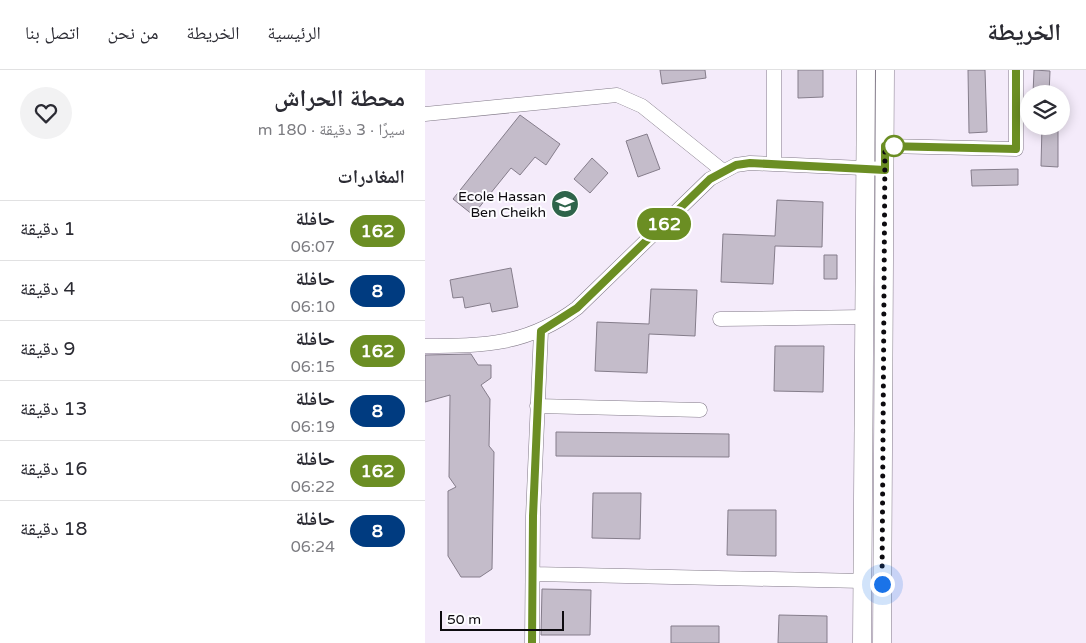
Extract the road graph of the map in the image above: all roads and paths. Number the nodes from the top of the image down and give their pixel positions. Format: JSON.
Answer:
{"nodes":[{"id":1,"x":774,"y":70,"type":"edge"},
{"id":2,"x":866,"y":70,"type":"edge"},
{"id":3,"x":885,"y":70,"type":"edge"},
{"id":4,"x":1016,"y":70,"type":"edge"},
{"id":5,"x":425,"y":114,"type":"edge"},
{"id":6,"x":885,"y":146,"type":"junction"},
{"id":7,"x":774,"y":164,"type":"junction"},
{"id":8,"x":865,"y":168,"type":"junction"},
{"id":9,"x":723,"y":170,"type":"junction"},
{"id":10,"x":885,"y":170,"type":"junction"},
{"id":11,"x":864,"y":317,"type":"junction"},
{"id":12,"x":721,"y":320,"type":"dead end"},
{"id":13,"x":541,"y":331,"type":"junction"},
{"id":14,"x":425,"y":346,"type":"edge"},
{"id":15,"x":537,"y":406,"type":"junction"},
{"id":16,"x":700,"y":410,"type":"dead end"},
{"id":17,"x":533,"y":574,"type":"junction"},
{"id":18,"x":862,"y":581,"type":"junction"},
{"id":19,"x":532,"y":643,"type":"edge"},
{"id":20,"x":862,"y":643,"type":"edge"},
{"id":21,"x":882,"y":643,"type":"edge"}],
"edges":[{"from":1,"to":7,"type":"street"},
{"from":2,"to":8,"type":"street"},
{"from":3,"to":6,"type":"street"},
{"from":4,"to":6,"type":"street"},
{"from":5,"to":9,"type":"street"},
{"from":6,"to":10,"type":"street"},
{"from":7,"to":8,"type":"street"},
{"from":7,"to":9,"type":"street"},
{"from":8,"to":10,"type":"street"},
{"from":8,"to":11,"type":"street"},
{"from":9,"to":13,"type":"street"},
{"from":10,"to":21,"type":"street"},
{"from":11,"to":12,"type":"street"},
{"from":11,"to":18,"type":"street"},
{"from":13,"to":14,"type":"street"},
{"from":13,"to":15,"type":"street"},
{"from":15,"to":16,"type":"street"},
{"from":15,"to":17,"type":"street"},
{"from":17,"to":18,"type":"street"},
{"from":17,"to":19,"type":"street"},
{"from":18,"to":20,"type":"street"}]}
